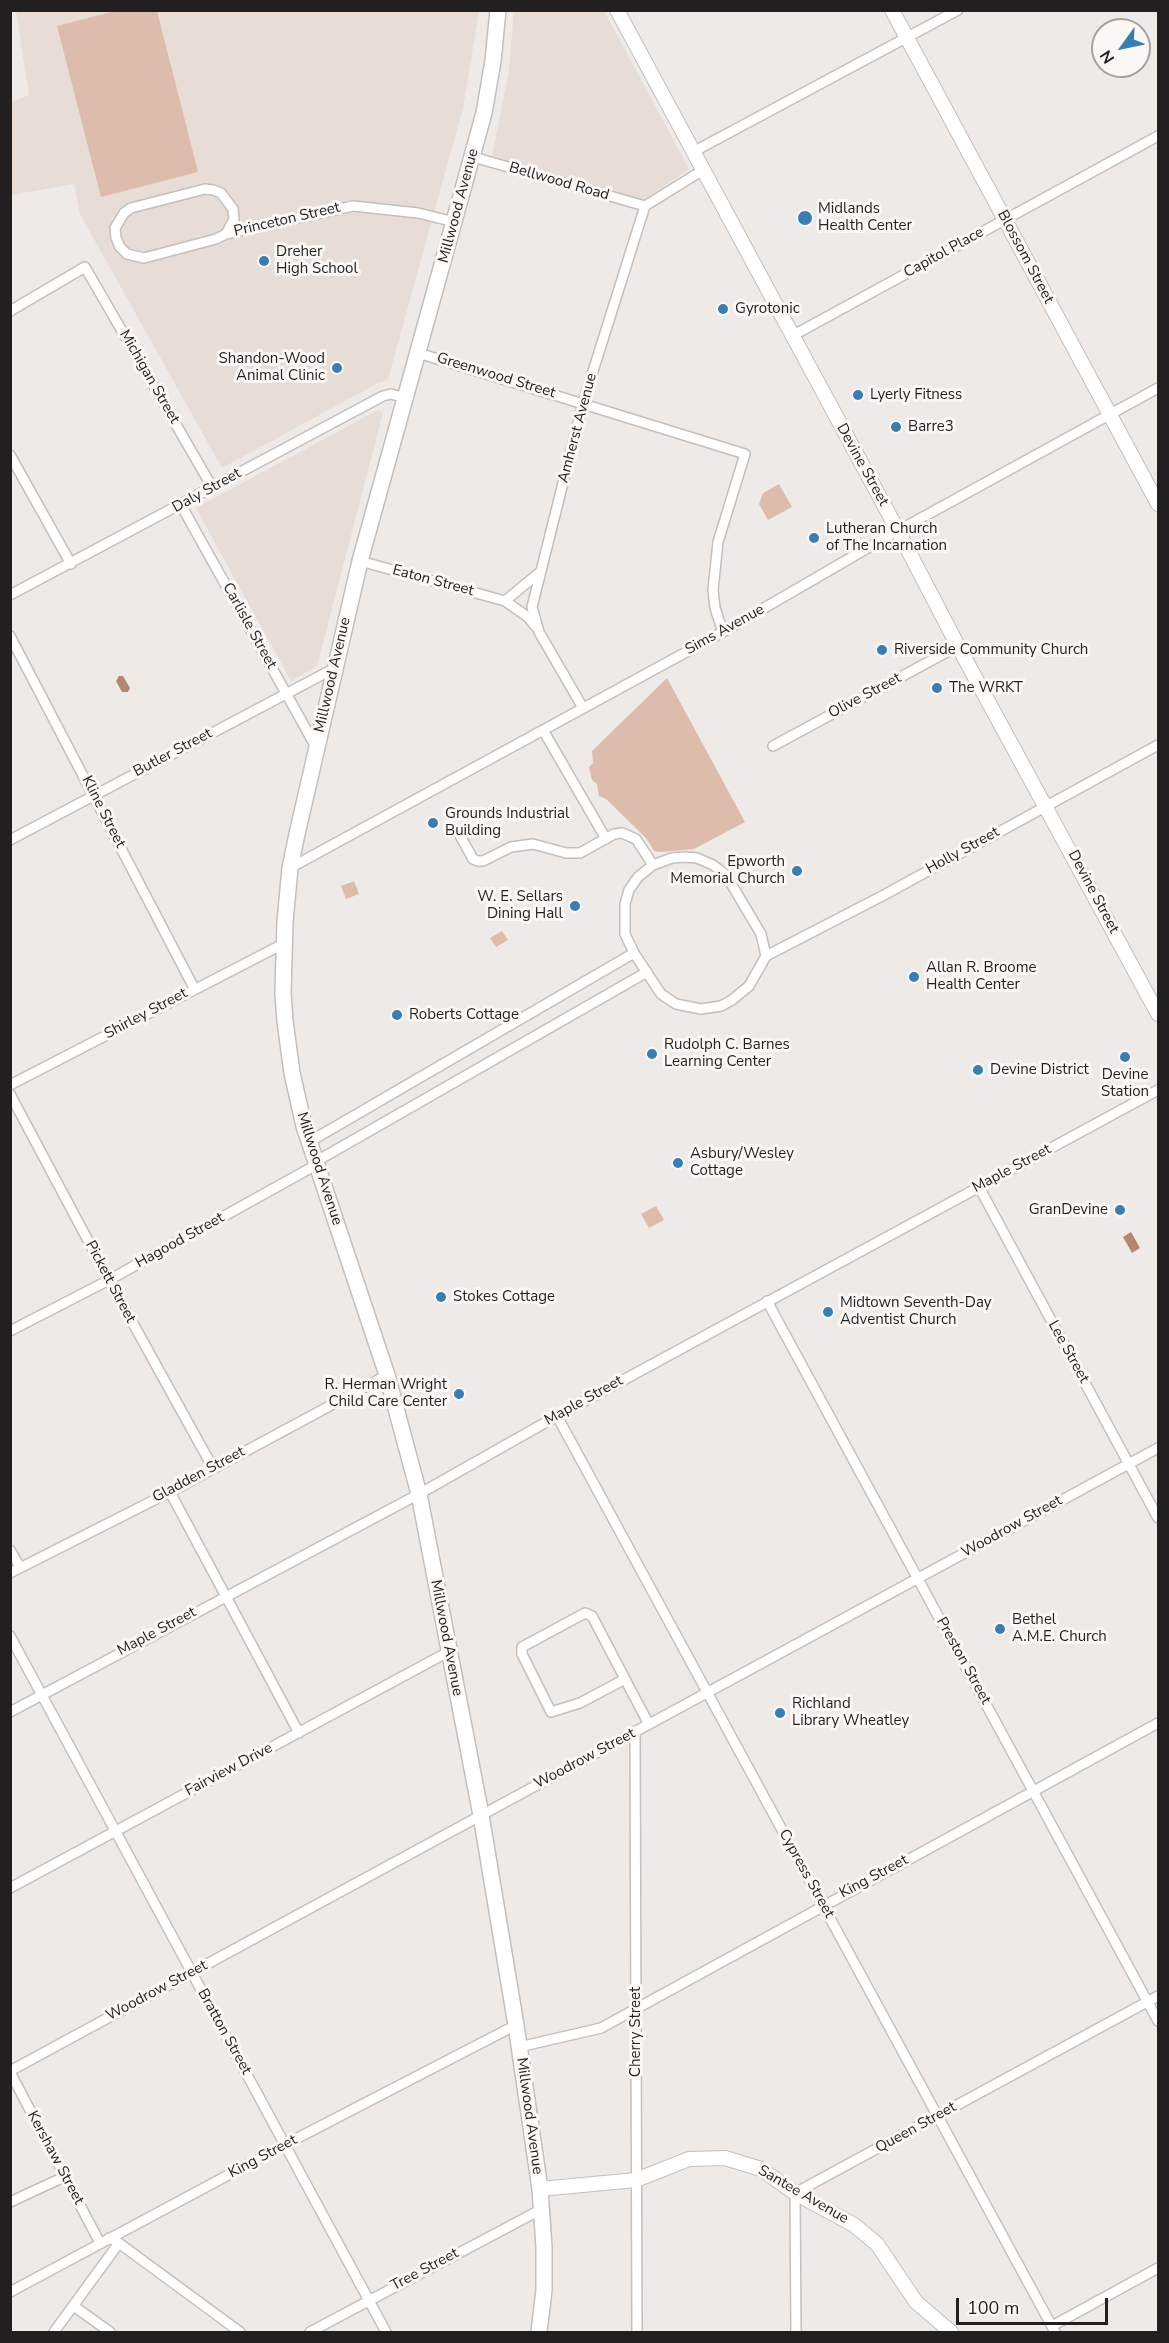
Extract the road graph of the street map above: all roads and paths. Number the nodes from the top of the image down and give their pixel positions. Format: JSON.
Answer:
{"nodes":[{"id":1,"x":498,"y":10,"type":"edge"},
{"id":2,"x":617,"y":10,"type":"edge"},
{"id":3,"x":892,"y":10,"type":"edge"},
{"id":4,"x":957,"y":10,"type":"edge"},
{"id":5,"x":907,"y":38,"type":"junction"},
{"id":6,"x":1158,"y":136,"type":"edge"},
{"id":7,"x":693,"y":152,"type":"junction"},
{"id":8,"x":473,"y":157,"type":"junction"},
{"id":9,"x":703,"y":170,"type":"junction"},
{"id":10,"x":645,"y":207,"type":"junction"},
{"id":11,"x":1005,"y":220,"type":"junction"},
{"id":12,"x":455,"y":222,"type":"junction"},
{"id":13,"x":226,"y":234,"type":"junction"},
{"id":14,"x":10,"y":310,"type":"edge"},
{"id":15,"x":792,"y":336,"type":"junction"},
{"id":16,"x":418,"y":353,"type":"junction"},
{"id":17,"x":1158,"y":388,"type":"edge"},
{"id":18,"x":405,"y":398,"type":"junction"},
{"id":19,"x":583,"y":403,"type":"junction"},
{"id":20,"x":1110,"y":414,"type":"junction"},
{"id":21,"x":10,"y":455,"type":"edge"},
{"id":22,"x":212,"y":487,"type":"junction"},
{"id":23,"x":1158,"y":504,"type":"edge"},
{"id":24,"x":181,"y":505,"type":"junction"},
{"id":25,"x":898,"y":531,"type":"junction"},
{"id":26,"x":360,"y":561,"type":"junction"},
{"id":27,"x":71,"y":564,"type":"junction"},
{"id":28,"x":540,"y":572,"type":"junction"},
{"id":29,"x":10,"y":595,"type":"edge"},
{"id":30,"x":505,"y":601,"type":"junction"},
{"id":31,"x":539,"y":632,"type":"junction"},
{"id":32,"x":723,"y":632,"type":"junction"},
{"id":33,"x":10,"y":636,"type":"edge"},
{"id":34,"x":958,"y":646,"type":"junction"},
{"id":35,"x":335,"y":668,"type":"junction"},
{"id":36,"x":287,"y":693,"type":"junction"},
{"id":37,"x":583,"y":708,"type":"junction"},
{"id":38,"x":543,"y":730,"type":"junction"},
{"id":39,"x":1158,"y":745,"type":"edge"},
{"id":40,"x":773,"y":746,"type":"dead end"},
{"id":41,"x":316,"y":747,"type":"junction"},
{"id":42,"x":94,"y":795,"type":"junction"},
{"id":43,"x":1046,"y":805,"type":"junction"},
{"id":44,"x":458,"y":830,"type":"dead end"},
{"id":45,"x":606,"y":839,"type":"junction"},
{"id":46,"x":10,"y":840,"type":"edge"},
{"id":47,"x":653,"y":864,"type":"junction"},
{"id":48,"x":290,"y":868,"type":"junction"},
{"id":49,"x":283,"y":944,"type":"junction"},
{"id":50,"x":634,"y":953,"type":"junction"},
{"id":51,"x":766,"y":956,"type":"junction"},
{"id":52,"x":646,"y":972,"type":"junction"},
{"id":53,"x":194,"y":988,"type":"junction"},
{"id":54,"x":1158,"y":1014,"type":"edge"},
{"id":55,"x":10,"y":1085,"type":"edge"},
{"id":56,"x":1158,"y":1090,"type":"edge"},
{"id":57,"x":10,"y":1094,"type":"edge"},
{"id":58,"x":309,"y":1142,"type":"junction"},
{"id":59,"x":315,"y":1164,"type":"junction"},
{"id":60,"x":979,"y":1187,"type":"junction"},
{"id":61,"x":109,"y":1280,"type":"junction"},
{"id":62,"x":767,"y":1301,"type":"junction"},
{"id":63,"x":10,"y":1331,"type":"edge"},
{"id":64,"x":387,"y":1375,"type":"junction"},
{"id":65,"x":557,"y":1416,"type":"junction"},
{"id":66,"x":1158,"y":1448,"type":"edge"},
{"id":67,"x":1129,"y":1463,"type":"junction"},
{"id":68,"x":213,"y":1468,"type":"junction"},
{"id":69,"x":170,"y":1492,"type":"junction"},
{"id":70,"x":418,"y":1494,"type":"junction"},
{"id":71,"x":1158,"y":1518,"type":"edge"},
{"id":72,"x":10,"y":1550,"type":"edge"},
{"id":73,"x":20,"y":1567,"type":"junction"},
{"id":74,"x":10,"y":1573,"type":"edge"},
{"id":75,"x":918,"y":1578,"type":"junction"},
{"id":76,"x":225,"y":1595,"type":"junction"},
{"id":77,"x":10,"y":1636,"type":"edge"},
{"id":78,"x":448,"y":1652,"type":"junction"},
{"id":79,"x":625,"y":1679,"type":"junction"},
{"id":80,"x":707,"y":1692,"type":"junction"},
{"id":81,"x":41,"y":1695,"type":"junction"},
{"id":82,"x":10,"y":1712,"type":"edge"},
{"id":83,"x":1158,"y":1723,"type":"edge"},
{"id":84,"x":649,"y":1724,"type":"junction"},
{"id":85,"x":635,"y":1731,"type":"junction"},
{"id":86,"x":299,"y":1732,"type":"junction"},
{"id":87,"x":1034,"y":1791,"type":"junction"},
{"id":88,"x":481,"y":1815,"type":"junction"},
{"id":89,"x":115,"y":1832,"type":"junction"},
{"id":90,"x":10,"y":1888,"type":"edge"},
{"id":91,"x":823,"y":1905,"type":"junction"},
{"id":92,"x":192,"y":1972,"type":"junction"},
{"id":93,"x":1158,"y":1996,"type":"edge"},
{"id":94,"x":1148,"y":2002,"type":"junction"},
{"id":95,"x":636,"y":2010,"type":"junction"},
{"id":96,"x":1158,"y":2021,"type":"edge"},
{"id":97,"x":516,"y":2025,"type":"junction"},
{"id":98,"x":519,"y":2047,"type":"junction"},
{"id":99,"x":10,"y":2071,"type":"edge"},
{"id":100,"x":938,"y":2116,"type":"junction"},
{"id":101,"x":286,"y":2144,"type":"junction"},
{"id":102,"x":64,"y":2177,"type":"junction"},
{"id":103,"x":636,"y":2180,"type":"junction"},
{"id":104,"x":540,"y":2189,"type":"junction"},
{"id":105,"x":795,"y":2193,"type":"junction"},
{"id":106,"x":10,"y":2202,"type":"edge"},
{"id":107,"x":542,"y":2209,"type":"junction"},
{"id":108,"x":105,"y":2241,"type":"junction"},
{"id":109,"x":119,"y":2243,"type":"junction"},
{"id":110,"x":1158,"y":2268,"type":"edge"},
{"id":111,"x":10,"y":2292,"type":"edge"},
{"id":112,"x":368,"y":2300,"type":"junction"},
{"id":113,"x":75,"y":2307,"type":"junction"},
{"id":114,"x":1054,"y":2329,"type":"edge"},
{"id":115,"x":54,"y":2332,"type":"edge"},
{"id":116,"x":110,"y":2332,"type":"edge"},
{"id":117,"x":240,"y":2332,"type":"edge"},
{"id":118,"x":310,"y":2332,"type":"edge"},
{"id":119,"x":386,"y":2332,"type":"edge"},
{"id":120,"x":539,"y":2332,"type":"edge"},
{"id":121,"x":637,"y":2332,"type":"edge"},
{"id":122,"x":796,"y":2332,"type":"edge"},
{"id":123,"x":951,"y":2332,"type":"edge"}],
"edges":[{"from":1,"to":8,"type":"main road","name":"Millwood Avenue"},
{"from":2,"to":7,"type":"main road","name":"Devine Street"},
{"from":3,"to":5,"type":"main road","name":"Blossom Street"},
{"from":4,"to":5,"type":"street"},
{"from":5,"to":7,"type":"street"},
{"from":5,"to":11,"type":"main road","name":"Blossom Street"},
{"from":6,"to":11,"type":"street","name":"Capitol Place"},
{"from":7,"to":9,"type":"main road","name":"Devine Street"},
{"from":8,"to":10,"type":"street","name":"Bellwood Road"},
{"from":8,"to":12,"type":"main road","name":"Millwood Avenue"},
{"from":9,"to":10,"type":"street"},
{"from":9,"to":15,"type":"main road","name":"Devine Street"},
{"from":10,"to":19,"type":"street","name":"Amherst Avenue"},
{"from":11,"to":15,"type":"street","name":"Capitol Place"},
{"from":11,"to":20,"type":"main road","name":"Blossom Street"},
{"from":12,"to":13,"type":"street","name":"Princeton Street"},
{"from":12,"to":16,"type":"main road","name":"Millwood Avenue"},
{"from":13,"to":13,"type":"street","name":"Princeton Street"},
{"from":14,"to":22,"type":"street","name":"Michigan Street"},
{"from":15,"to":25,"type":"main road","name":"Devine Street"},
{"from":16,"to":18,"type":"main road","name":"Millwood Avenue"},
{"from":16,"to":19,"type":"street","name":"Greenwood Street"},
{"from":17,"to":20,"type":"street","name":"Sims Avenue"},
{"from":18,"to":22,"type":"street","name":"Daly Street"},
{"from":18,"to":26,"type":"main road","name":"Millwood Avenue"},
{"from":19,"to":28,"type":"street","name":"Amherst Avenue"},
{"from":19,"to":32,"type":"street","name":"Greenwood Street"},
{"from":20,"to":23,"type":"main road","name":"Blossom Street"},
{"from":20,"to":25,"type":"street","name":"Sims Avenue"},
{"from":21,"to":27,"type":"street"},
{"from":22,"to":24,"type":"street","name":"Daly Street"},
{"from":24,"to":27,"type":"street","name":"Daly Street"},
{"from":24,"to":36,"type":"street","name":"Carlisle Street"},
{"from":25,"to":32,"type":"street","name":"Sims Avenue"},
{"from":25,"to":34,"type":"main road","name":"Devine Street"},
{"from":26,"to":30,"type":"street","name":"Eaton Street"},
{"from":26,"to":35,"type":"main road","name":"Millwood Avenue"},
{"from":27,"to":29,"type":"street","name":"Daly Street"},
{"from":28,"to":30,"type":"street"},
{"from":28,"to":31,"type":"street","name":"Amherst Avenue"},
{"from":30,"to":31,"type":"street"},
{"from":31,"to":37,"type":"street","name":"Amherst Avenue"},
{"from":32,"to":37,"type":"street","name":"Sims Avenue"},
{"from":33,"to":42,"type":"street","name":"Kline Street"},
{"from":34,"to":40,"type":"street","name":"Olive Street"},
{"from":34,"to":43,"type":"main road","name":"Devine Street"},
{"from":35,"to":36,"type":"street","name":"Butler Street"},
{"from":35,"to":41,"type":"main road","name":"Millwood Avenue"},
{"from":36,"to":41,"type":"street","name":"Carlisle Street"},
{"from":36,"to":42,"type":"street","name":"Butler Street"},
{"from":37,"to":38,"type":"street","name":"Sims Avenue"},
{"from":38,"to":45,"type":"street"},
{"from":38,"to":48,"type":"street","name":"Sims Avenue"},
{"from":39,"to":43,"type":"street","name":"Holly Street"},
{"from":41,"to":48,"type":"main road","name":"Millwood Avenue"},
{"from":42,"to":46,"type":"street","name":"Butler Street"},
{"from":42,"to":53,"type":"street","name":"Kline Street"},
{"from":43,"to":51,"type":"street","name":"Holly Street"},
{"from":43,"to":54,"type":"main road","name":"Devine Street"},
{"from":44,"to":45,"type":"street"},
{"from":45,"to":47,"type":"street"},
{"from":47,"to":50,"type":"street"},
{"from":47,"to":51,"type":"street"},
{"from":48,"to":49,"type":"main road","name":"Millwood Avenue"},
{"from":49,"to":53,"type":"street","name":"Shirley Street"},
{"from":49,"to":58,"type":"main road","name":"Millwood Avenue"},
{"from":50,"to":52,"type":"street"},
{"from":50,"to":58,"type":"street"},
{"from":51,"to":52,"type":"street"},
{"from":52,"to":59,"type":"street","name":"Hagood Street"},
{"from":53,"to":55,"type":"street","name":"Shirley Street"},
{"from":56,"to":60,"type":"street","name":"Maple Street"},
{"from":57,"to":61,"type":"street","name":"Pickett Street"},
{"from":58,"to":59,"type":"main road","name":"Millwood Avenue"},
{"from":59,"to":61,"type":"street","name":"Hagood Street"},
{"from":59,"to":64,"type":"main road","name":"Millwood Avenue"},
{"from":60,"to":62,"type":"street","name":"Maple Street"},
{"from":60,"to":67,"type":"street","name":"Lee Street"},
{"from":61,"to":63,"type":"street","name":"Hagood Street"},
{"from":61,"to":68,"type":"street","name":"Pickett Street"},
{"from":62,"to":65,"type":"street","name":"Maple Street"},
{"from":62,"to":75,"type":"street","name":"Preston Street"},
{"from":64,"to":68,"type":"street","name":"Gladden Street"},
{"from":64,"to":70,"type":"main road","name":"Millwood Avenue"},
{"from":65,"to":70,"type":"street","name":"Maple Street"},
{"from":65,"to":80,"type":"street","name":"Cypress Street"},
{"from":66,"to":67,"type":"street","name":"Woodrow Street"},
{"from":67,"to":71,"type":"street","name":"Lee Street"},
{"from":67,"to":75,"type":"street","name":"Woodrow Street"},
{"from":68,"to":69,"type":"street","name":"Gladden Street"},
{"from":69,"to":73,"type":"street","name":"Gladden Street"},
{"from":69,"to":76,"type":"street"},
{"from":70,"to":76,"type":"street","name":"Maple Street"},
{"from":70,"to":78,"type":"main road","name":"Millwood Avenue"},
{"from":72,"to":73,"type":"street"},
{"from":73,"to":74,"type":"street","name":"Gladden Street"},
{"from":75,"to":80,"type":"street","name":"Woodrow Street"},
{"from":75,"to":87,"type":"street","name":"Preston Street"},
{"from":76,"to":81,"type":"street","name":"Maple Street"},
{"from":76,"to":86,"type":"street"},
{"from":77,"to":81,"type":"street","name":"Bratton Street"},
{"from":78,"to":86,"type":"street","name":"Fairview Drive"},
{"from":78,"to":88,"type":"main road","name":"Millwood Avenue"},
{"from":79,"to":79,"type":"street"},
{"from":79,"to":84,"type":"street"},
{"from":80,"to":84,"type":"street","name":"Woodrow Street"},
{"from":80,"to":91,"type":"street","name":"Cypress Street"},
{"from":81,"to":82,"type":"street","name":"Maple Street"},
{"from":81,"to":89,"type":"street","name":"Bratton Street"},
{"from":83,"to":87,"type":"street","name":"King Street"},
{"from":84,"to":85,"type":"street","name":"Woodrow Street"},
{"from":85,"to":88,"type":"street","name":"Woodrow Street"},
{"from":85,"to":95,"type":"street","name":"Cherry Street"},
{"from":86,"to":89,"type":"street","name":"Fairview Drive"},
{"from":87,"to":91,"type":"street","name":"King Street"},
{"from":87,"to":94,"type":"street","name":"Preston Street"},
{"from":88,"to":92,"type":"street","name":"Woodrow Street"},
{"from":88,"to":97,"type":"main road","name":"Millwood Avenue"},
{"from":89,"to":90,"type":"street","name":"Fairview Drive"},
{"from":89,"to":92,"type":"street","name":"Bratton Street"},
{"from":91,"to":95,"type":"street","name":"King Street"},
{"from":91,"to":100,"type":"street","name":"Cypress Street"},
{"from":92,"to":99,"type":"street","name":"Woodrow Street"},
{"from":92,"to":101,"type":"street","name":"Bratton Street"},
{"from":93,"to":94,"type":"street","name":"Queen Street"},
{"from":94,"to":96,"type":"street","name":"Preston Street"},
{"from":94,"to":100,"type":"street","name":"Queen Street"},
{"from":95,"to":98,"type":"street","name":"King Street"},
{"from":95,"to":103,"type":"street","name":"Cherry Street"},
{"from":97,"to":98,"type":"main road","name":"Millwood Avenue"},
{"from":97,"to":101,"type":"street","name":"King Street"},
{"from":98,"to":104,"type":"main road","name":"Millwood Avenue"},
{"from":99,"to":102,"type":"street","name":"Kershaw Street"},
{"from":100,"to":105,"type":"street","name":"Queen Street"},
{"from":100,"to":114,"type":"street","name":"Cypress Street"},
{"from":101,"to":108,"type":"street","name":"King Street"},
{"from":101,"to":112,"type":"street","name":"Bratton Street"},
{"from":102,"to":106,"type":"street"},
{"from":102,"to":108,"type":"street","name":"Kershaw Street"},
{"from":103,"to":104,"type":"main road","name":"Santee Avenue"},
{"from":103,"to":105,"type":"main road","name":"Santee Avenue"},
{"from":103,"to":121,"type":"street","name":"Cherry Street"},
{"from":104,"to":107,"type":"main road","name":"Millwood Avenue"},
{"from":105,"to":122,"type":"street"},
{"from":105,"to":123,"type":"main road","name":"Santee Avenue"},
{"from":107,"to":112,"type":"street","name":"Tree Street"},
{"from":107,"to":120,"type":"main road","name":"Millwood Avenue"},
{"from":108,"to":109,"type":"street"},
{"from":108,"to":111,"type":"street","name":"King Street"},
{"from":109,"to":113,"type":"street"},
{"from":109,"to":117,"type":"street"},
{"from":110,"to":114,"type":"street"},
{"from":112,"to":118,"type":"street","name":"Tree Street"},
{"from":112,"to":119,"type":"street","name":"Bratton Street"},
{"from":113,"to":115,"type":"street"},
{"from":113,"to":116,"type":"street"}]}
